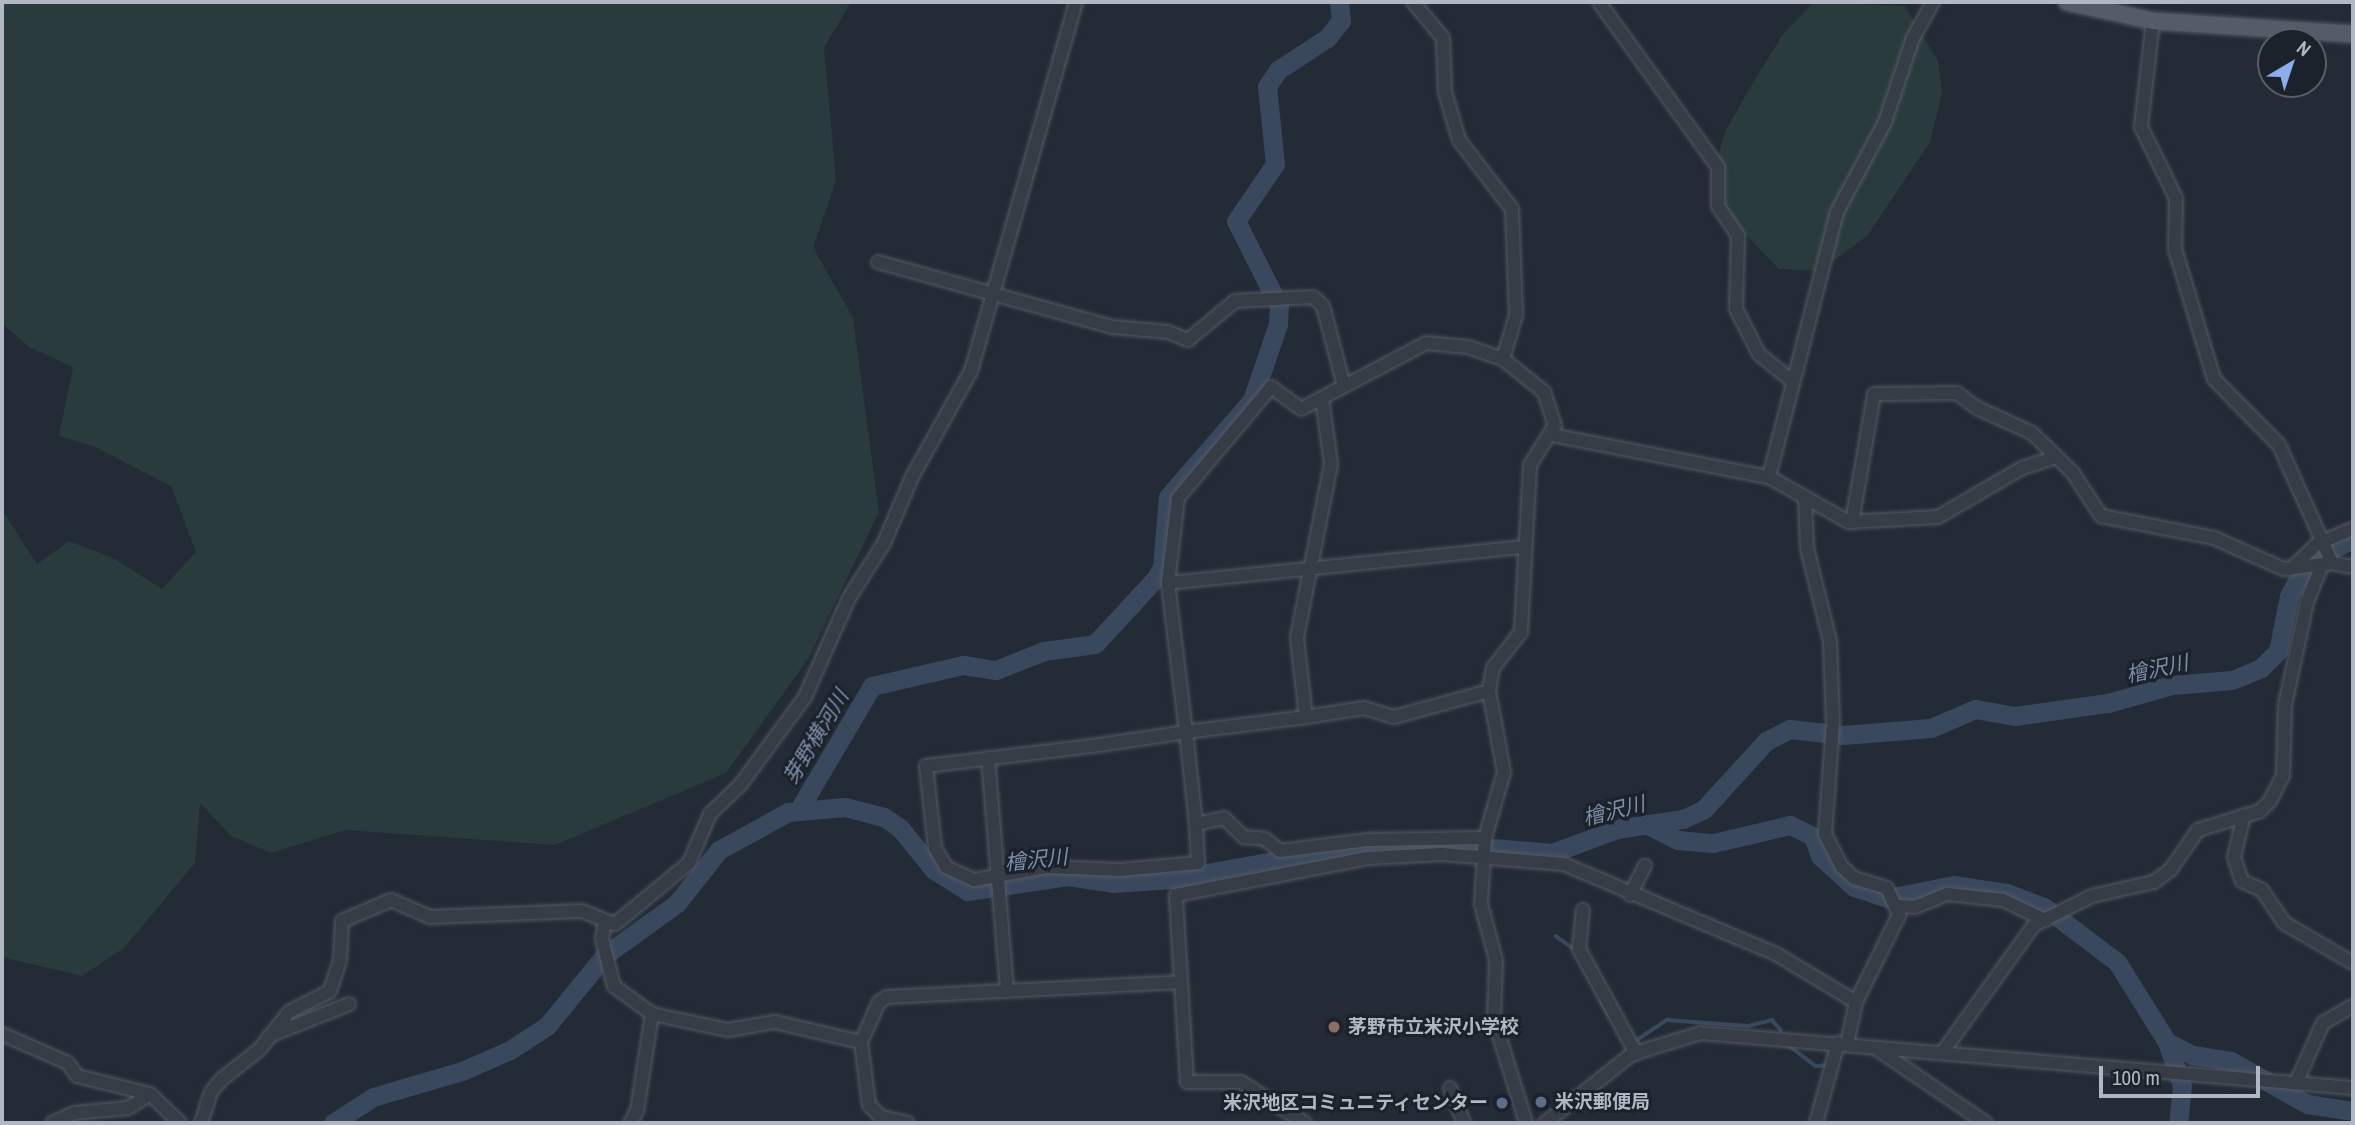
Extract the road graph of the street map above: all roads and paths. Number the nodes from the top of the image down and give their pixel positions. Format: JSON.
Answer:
{"nodes":[{"id":1,"x":1076,"y":2,"type":"edge"},
{"id":2,"x":1413,"y":2,"type":"edge"},
{"id":3,"x":1599,"y":2,"type":"edge"},
{"id":4,"x":1933,"y":2,"type":"edge"},
{"id":5,"x":2067,"y":2,"type":"edge"},
{"id":6,"x":2153,"y":21,"type":"junction"},
{"id":7,"x":2353,"y":34,"type":"edge"},
{"id":8,"x":878,"y":262,"type":"dead end"},
{"id":9,"x":993,"y":294,"type":"junction"},
{"id":10,"x":1503,"y":359,"type":"junction"},
{"id":11,"x":1791,"y":380,"type":"junction"},
{"id":12,"x":1343,"y":382,"type":"junction"},
{"id":13,"x":1322,"y":399,"type":"junction"},
{"id":14,"x":1552,"y":435,"type":"junction"},
{"id":15,"x":2054,"y":457,"type":"junction"},
{"id":16,"x":1769,"y":477,"type":"junction"},
{"id":17,"x":1805,"y":498,"type":"junction"},
{"id":18,"x":1852,"y":522,"type":"junction"},
{"id":19,"x":2353,"y":529,"type":"edge"},
{"id":20,"x":2324,"y":543,"type":"junction"},
{"id":21,"x":1525,"y":547,"type":"junction"},
{"id":22,"x":2323,"y":564,"type":"junction"},
{"id":23,"x":1311,"y":566,"type":"junction"},
{"id":24,"x":2353,"y":567,"type":"edge"},
{"id":25,"x":2294,"y":570,"type":"junction"},
{"id":26,"x":1168,"y":583,"type":"junction"},
{"id":27,"x":1489,"y":691,"type":"junction"},
{"id":28,"x":1306,"y":717,"type":"junction"},
{"id":29,"x":1186,"y":732,"type":"junction"},
{"id":30,"x":988,"y":758,"type":"junction"},
{"id":31,"x":2244,"y":815,"type":"junction"},
{"id":32,"x":1196,"y":824,"type":"junction"},
{"id":33,"x":1485,"y":838,"type":"junction"},
{"id":34,"x":1483,"y":858,"type":"junction"},
{"id":35,"x":1645,"y":866,"type":"dead end"},
{"id":36,"x":998,"y":878,"type":"junction"},
{"id":37,"x":1630,"y":895,"type":"junction"},
{"id":38,"x":1896,"y":905,"type":"junction"},
{"id":39,"x":1583,"y":910,"type":"dead end"},
{"id":40,"x":2046,"y":919,"type":"junction"},
{"id":41,"x":605,"y":923,"type":"junction"},
{"id":42,"x":2353,"y":963,"type":"edge"},
{"id":43,"x":1180,"y":982,"type":"junction"},
{"id":44,"x":1007,"y":991,"type":"junction"},
{"id":45,"x":1856,"y":1002,"type":"junction"},
{"id":46,"x":349,"y":1004,"type":"dead end"},
{"id":47,"x":2353,"y":1006,"type":"edge"},
{"id":48,"x":652,"y":1014,"type":"junction"},
{"id":49,"x":2,"y":1034,"type":"edge"},
{"id":50,"x":269,"y":1036,"type":"junction"},
{"id":51,"x":861,"y":1042,"type":"junction"},
{"id":52,"x":1843,"y":1044,"type":"junction"},
{"id":53,"x":1875,"y":1048,"type":"junction"},
{"id":54,"x":1636,"y":1053,"type":"junction"},
{"id":55,"x":1942,"y":1053,"type":"junction"},
{"id":56,"x":2296,"y":1083,"type":"junction"},
{"id":57,"x":1450,"y":1088,"type":"dead end"},
{"id":58,"x":2353,"y":1088,"type":"edge"},
{"id":59,"x":150,"y":1094,"type":"junction"},
{"id":60,"x":52,"y":1123,"type":"edge"},
{"id":61,"x":180,"y":1123,"type":"edge"},
{"id":62,"x":201,"y":1123,"type":"edge"},
{"id":63,"x":630,"y":1123,"type":"edge"},
{"id":64,"x":908,"y":1123,"type":"edge"},
{"id":65,"x":1305,"y":1123,"type":"edge"},
{"id":66,"x":1464,"y":1123,"type":"edge"},
{"id":67,"x":1526,"y":1123,"type":"edge"},
{"id":68,"x":1545,"y":1123,"type":"edge"},
{"id":69,"x":1816,"y":1123,"type":"edge"},
{"id":70,"x":1986,"y":1123,"type":"edge"}],
"edges":[{"from":1,"to":9,"type":"street"},
{"from":2,"to":10,"type":"street"},
{"from":3,"to":11,"type":"street"},
{"from":4,"to":11,"type":"street"},
{"from":5,"to":6,"type":"main road"},
{"from":6,"to":7,"type":"main road"},
{"from":6,"to":20,"type":"street"},
{"from":8,"to":9,"type":"street"},
{"from":9,"to":12,"type":"street"},
{"from":9,"to":41,"type":"street"},
{"from":10,"to":12,"type":"street"},
{"from":10,"to":14,"type":"street"},
{"from":11,"to":16,"type":"street"},
{"from":12,"to":13,"type":"street"},
{"from":13,"to":23,"type":"street"},
{"from":13,"to":26,"type":"street"},
{"from":14,"to":16,"type":"street"},
{"from":14,"to":21,"type":"street"},
{"from":15,"to":18,"type":"street"},
{"from":15,"to":18,"type":"street"},
{"from":15,"to":25,"type":"street"},
{"from":16,"to":17,"type":"street"},
{"from":17,"to":18,"type":"street"},
{"from":17,"to":38,"type":"street"},
{"from":19,"to":20,"type":"street"},
{"from":20,"to":22,"type":"street"},
{"from":20,"to":25,"type":"street"},
{"from":21,"to":23,"type":"street"},
{"from":21,"to":27,"type":"street"},
{"from":22,"to":24,"type":"street"},
{"from":22,"to":25,"type":"street"},
{"from":22,"to":31,"type":"street"},
{"from":23,"to":26,"type":"street"},
{"from":23,"to":28,"type":"street"},
{"from":26,"to":29,"type":"street"},
{"from":27,"to":28,"type":"street"},
{"from":27,"to":33,"type":"street"},
{"from":28,"to":29,"type":"street"},
{"from":29,"to":30,"type":"street"},
{"from":29,"to":32,"type":"street"},
{"from":30,"to":36,"type":"street"},
{"from":30,"to":36,"type":"street"},
{"from":31,"to":40,"type":"street"},
{"from":31,"to":42,"type":"street"},
{"from":32,"to":33,"type":"street"},
{"from":32,"to":36,"type":"street"},
{"from":33,"to":34,"type":"street"},
{"from":34,"to":37,"type":"street"},
{"from":34,"to":43,"type":"street"},
{"from":34,"to":67,"type":"street"},
{"from":35,"to":37,"type":"street"},
{"from":36,"to":44,"type":"street"},
{"from":37,"to":45,"type":"street"},
{"from":38,"to":40,"type":"street"},
{"from":38,"to":45,"type":"street"},
{"from":39,"to":54,"type":"street"},
{"from":40,"to":55,"type":"street"},
{"from":41,"to":48,"type":"street"},
{"from":41,"to":50,"type":"street"},
{"from":43,"to":44,"type":"street"},
{"from":43,"to":65,"type":"street"},
{"from":44,"to":51,"type":"street"},
{"from":45,"to":52,"type":"street"},
{"from":46,"to":50,"type":"street"},
{"from":47,"to":56,"type":"street"},
{"from":48,"to":51,"type":"street"},
{"from":48,"to":63,"type":"street"},
{"from":49,"to":59,"type":"street"},
{"from":50,"to":62,"type":"street"},
{"from":51,"to":64,"type":"street"},
{"from":52,"to":53,"type":"street"},
{"from":52,"to":54,"type":"street"},
{"from":52,"to":69,"type":"street"},
{"from":53,"to":55,"type":"street"},
{"from":53,"to":70,"type":"street"},
{"from":54,"to":68,"type":"street"},
{"from":55,"to":56,"type":"street"},
{"from":56,"to":58,"type":"street"},
{"from":57,"to":66,"type":"street"},
{"from":59,"to":60,"type":"street"},
{"from":59,"to":61,"type":"street"}]}
